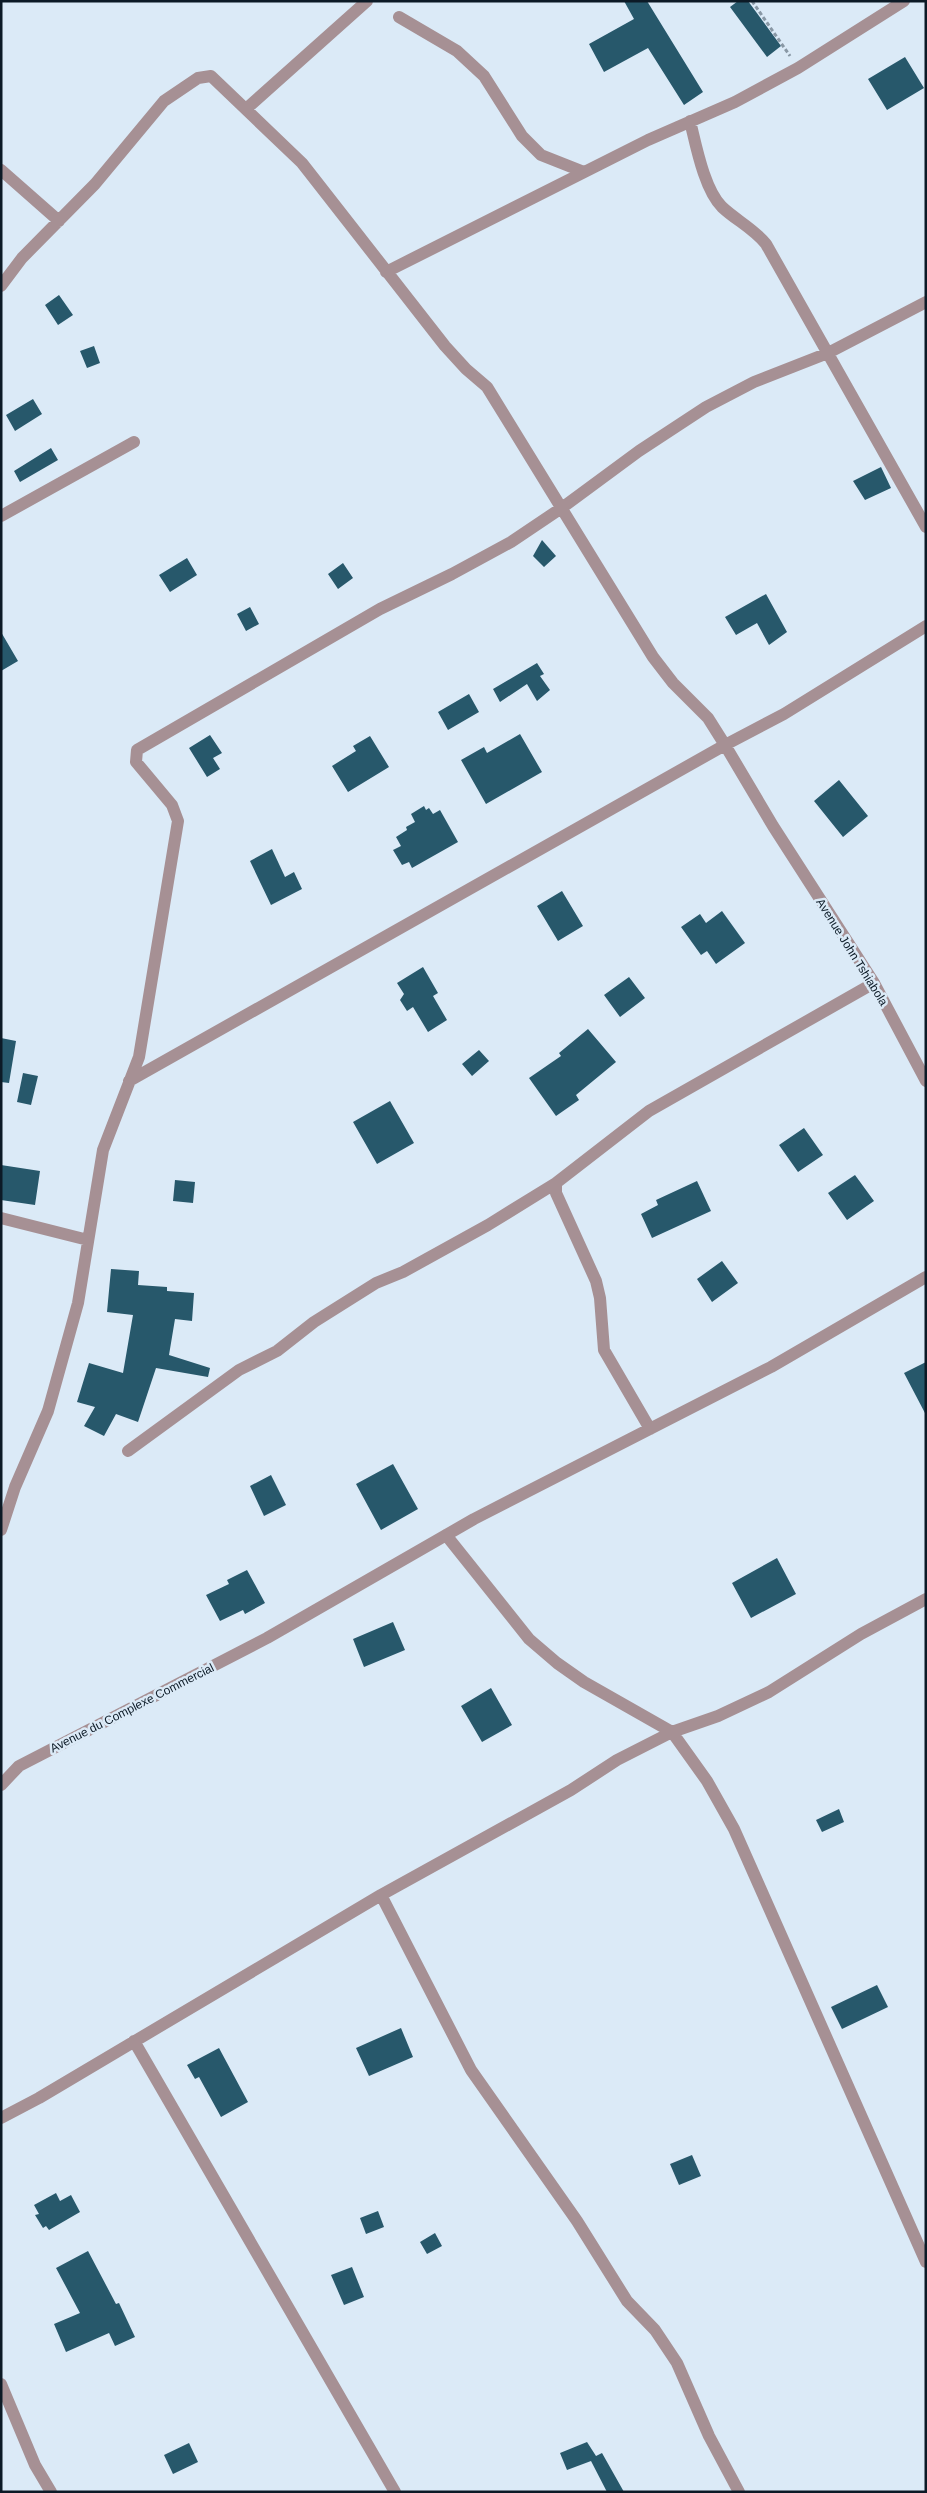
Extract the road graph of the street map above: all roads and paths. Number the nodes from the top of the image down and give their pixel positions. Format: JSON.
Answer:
{"nodes":[{"id":1,"x":367,"y":1,"type":"edge"},
{"id":2,"x":752,"y":1,"type":"edge"},
{"id":3,"x":904,"y":1,"type":"edge"},
{"id":4,"x":399,"y":17,"type":"dead end"},
{"id":5,"x":798,"y":68,"type":"junction"},
{"id":6,"x":246,"y":109,"type":"junction"},
{"id":7,"x":690,"y":121,"type":"junction"},
{"id":8,"x":1,"y":170,"type":"edge"},
{"id":9,"x":584,"y":172,"type":"junction"},
{"id":10,"x":60,"y":221,"type":"junction"},
{"id":11,"x":386,"y":272,"type":"junction"},
{"id":12,"x":1,"y":286,"type":"edge"},
{"id":13,"x":926,"y":302,"type":"edge"},
{"id":14,"x":828,"y":353,"type":"junction"},
{"id":15,"x":134,"y":442,"type":"dead end"},
{"id":16,"x":563,"y":507,"type":"junction"},
{"id":17,"x":1,"y":516,"type":"edge"},
{"id":18,"x":926,"y":527,"type":"edge"},
{"id":19,"x":926,"y":626,"type":"edge"},
{"id":20,"x":725,"y":745,"type":"junction"},
{"id":21,"x":874,"y":983,"type":"junction"},
{"id":22,"x":129,"y":1081,"type":"junction"},
{"id":23,"x":926,"y":1081,"type":"edge"},
{"id":24,"x":556,"y":1183,"type":"junction"},
{"id":25,"x":1,"y":1218,"type":"edge"},
{"id":26,"x":88,"y":1240,"type":"junction"},
{"id":27,"x":926,"y":1278,"type":"edge"},
{"id":28,"x":650,"y":1429,"type":"junction"},
{"id":29,"x":128,"y":1451,"type":"dead end"},
{"id":30,"x":1,"y":1530,"type":"edge"},
{"id":31,"x":446,"y":1535,"type":"junction"},
{"id":32,"x":926,"y":1598,"type":"edge"},
{"id":33,"x":672,"y":1732,"type":"junction"},
{"id":34,"x":1,"y":1785,"type":"edge"},
{"id":35,"x":381,"y":1895,"type":"junction"},
{"id":36,"x":134,"y":2041,"type":"junction"},
{"id":37,"x":1,"y":2118,"type":"edge"},
{"id":38,"x":926,"y":2262,"type":"edge"},
{"id":39,"x":1,"y":2384,"type":"edge"},
{"id":40,"x":51,"y":2492,"type":"edge"},
{"id":41,"x":395,"y":2492,"type":"edge"},
{"id":42,"x":739,"y":2492,"type":"edge"}],
"edges":[{"from":1,"to":6,"type":"street"},
{"from":2,"to":5,"type":"path"},
{"from":3,"to":5,"type":"street"},
{"from":4,"to":9,"type":"street"},
{"from":5,"to":7,"type":"street"},
{"from":6,"to":10,"type":"street","name":"Avenue John Tshiabola"},
{"from":6,"to":11,"type":"street","name":"Avenue John Tshiabola"},
{"from":7,"to":9,"type":"street"},
{"from":7,"to":14,"type":"street"},
{"from":8,"to":10,"type":"street"},
{"from":9,"to":11,"type":"street"},
{"from":10,"to":12,"type":"street"},
{"from":11,"to":16,"type":"street","name":"Avenue John Tshiabola"},
{"from":13,"to":14,"type":"street"},
{"from":14,"to":16,"type":"street"},
{"from":14,"to":18,"type":"street"},
{"from":15,"to":17,"type":"street"},
{"from":16,"to":20,"type":"street","name":"Avenue John Tshiabola"},
{"from":16,"to":22,"type":"street"},
{"from":19,"to":20,"type":"street"},
{"from":20,"to":21,"type":"street","name":"Avenue John Tshiabola"},
{"from":20,"to":22,"type":"street"},
{"from":21,"to":23,"type":"street","name":"Avenue John Tshiabola"},
{"from":21,"to":24,"type":"street"},
{"from":22,"to":26,"type":"street"},
{"from":24,"to":28,"type":"street"},
{"from":24,"to":29,"type":"street"},
{"from":25,"to":26,"type":"street"},
{"from":26,"to":30,"type":"street"},
{"from":27,"to":28,"type":"street","name":"Avenue du Complexe Commercial"},
{"from":28,"to":31,"type":"street","name":"Avenue du Complexe Commercial"},
{"from":31,"to":33,"type":"street"},
{"from":31,"to":34,"type":"street","name":"Avenue du Complexe Commercial"},
{"from":32,"to":33,"type":"street"},
{"from":33,"to":35,"type":"street"},
{"from":33,"to":38,"type":"street"},
{"from":35,"to":36,"type":"street"},
{"from":35,"to":42,"type":"street"},
{"from":36,"to":37,"type":"street"},
{"from":36,"to":41,"type":"street"},
{"from":39,"to":40,"type":"street"}]}
